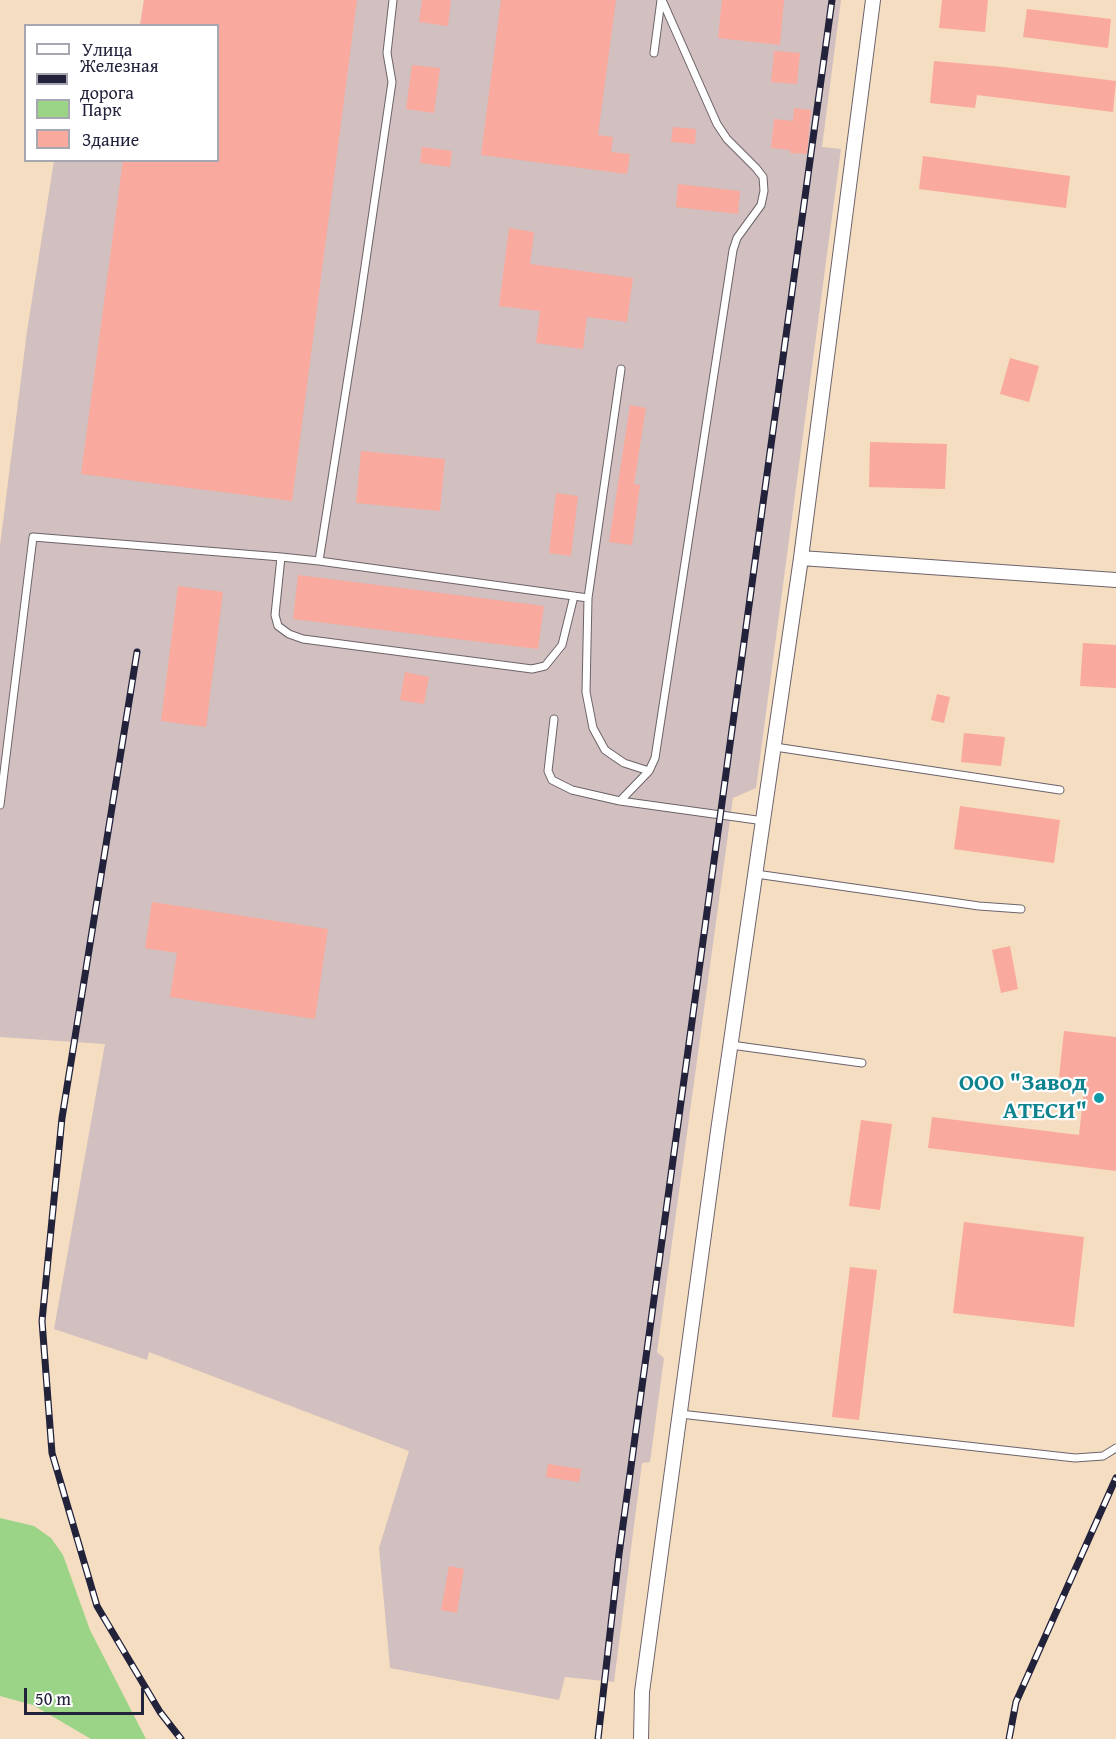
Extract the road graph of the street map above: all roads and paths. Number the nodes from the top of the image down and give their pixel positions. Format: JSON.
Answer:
{"nodes":[{"id":1,"x":393,"y":0,"type":"edge"},
{"id":2,"x":661,"y":0,"type":"edge"},
{"id":3,"x":873,"y":0,"type":"edge"},
{"id":4,"x":654,"y":53,"type":"dead end"},
{"id":5,"x":621,"y":369,"type":"dead end"},
{"id":6,"x":281,"y":557,"type":"junction"},
{"id":7,"x":801,"y":558,"type":"junction"},
{"id":8,"x":319,"y":561,"type":"junction"},
{"id":9,"x":1116,"y":580,"type":"edge"},
{"id":10,"x":574,"y":596,"type":"junction"},
{"id":11,"x":588,"y":598,"type":"junction"},
{"id":12,"x":554,"y":719,"type":"dead end"},
{"id":13,"x":775,"y":747,"type":"junction"},
{"id":14,"x":649,"y":771,"type":"junction"},
{"id":15,"x":1060,"y":790,"type":"dead end"},
{"id":16,"x":620,"y":801,"type":"junction"},
{"id":17,"x":0,"y":805,"type":"edge"},
{"id":18,"x":764,"y":821,"type":"junction"},
{"id":19,"x":756,"y":874,"type":"junction"},
{"id":20,"x":1021,"y":909,"type":"dead end"},
{"id":21,"x":731,"y":1045,"type":"junction"},
{"id":22,"x":862,"y":1063,"type":"dead end"},
{"id":23,"x":680,"y":1414,"type":"junction"},
{"id":24,"x":1116,"y":1448,"type":"edge"},
{"id":25,"x":641,"y":1739,"type":"edge"}],
"edges":[{"from":1,"to":8,"type":"lane"},
{"from":2,"to":4,"type":"lane"},
{"from":2,"to":14,"type":"lane"},
{"from":3,"to":7,"type":"street"},
{"from":5,"to":11,"type":"lane"},
{"from":6,"to":8,"type":"lane"},
{"from":6,"to":10,"type":"lane"},
{"from":6,"to":17,"type":"lane"},
{"from":7,"to":9,"type":"street"},
{"from":7,"to":13,"type":"street"},
{"from":8,"to":10,"type":"lane"},
{"from":10,"to":11,"type":"lane"},
{"from":11,"to":14,"type":"lane"},
{"from":12,"to":16,"type":"lane"},
{"from":13,"to":15,"type":"lane"},
{"from":13,"to":18,"type":"street"},
{"from":14,"to":16,"type":"lane"},
{"from":16,"to":18,"type":"lane"},
{"from":18,"to":19,"type":"street"},
{"from":19,"to":20,"type":"lane"},
{"from":19,"to":21,"type":"street"},
{"from":21,"to":22,"type":"lane"},
{"from":21,"to":23,"type":"street"},
{"from":23,"to":24,"type":"lane"},
{"from":23,"to":25,"type":"street"}]}
